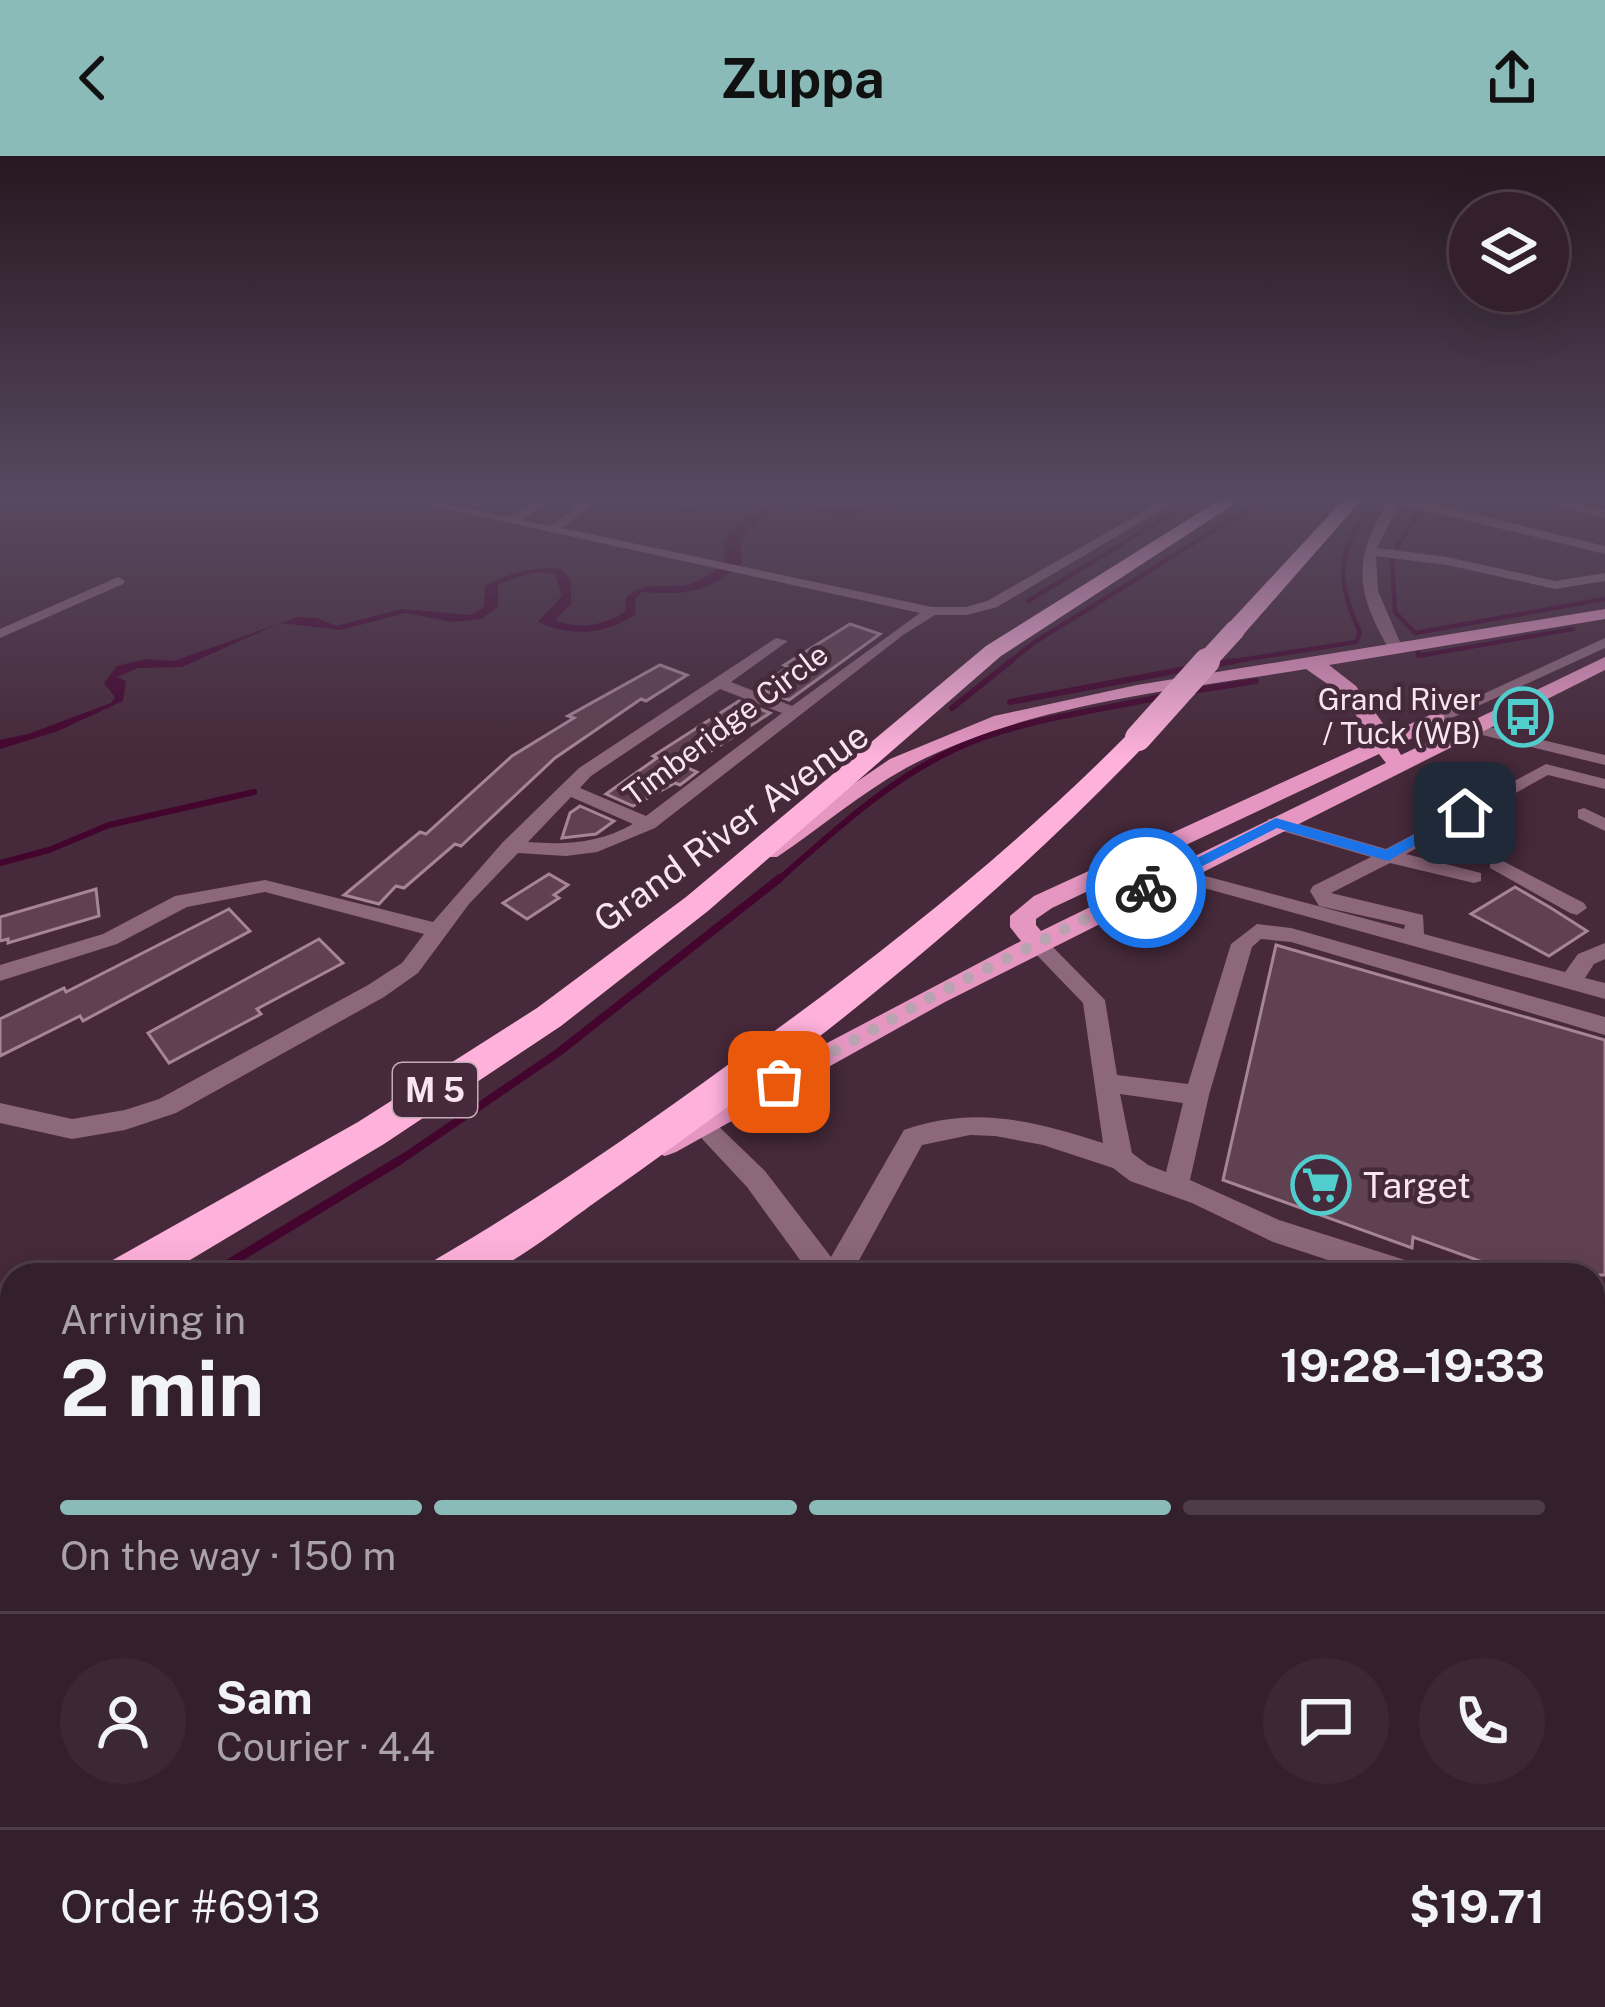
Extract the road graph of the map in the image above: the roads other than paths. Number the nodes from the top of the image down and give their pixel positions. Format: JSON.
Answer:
{"nodes":[{"id":1,"x":111,"y":583,"type":"edge"},
{"id":2,"x":800,"y":583,"type":"edge"},
{"id":3,"x":1027,"y":583,"type":"edge"},
{"id":4,"x":1096,"y":583,"type":"edge"},
{"id":5,"x":1277,"y":583,"type":"edge"},
{"id":6,"x":1368,"y":583,"type":"edge"},
{"id":7,"x":899,"y":606,"type":"junction"},
{"id":8,"x":932,"y":611,"type":"junction"},
{"id":9,"x":1605,"y":614,"type":"edge"},
{"id":10,"x":898,"y":632,"type":"junction"},
{"id":11,"x":0,"y":634,"type":"edge"},
{"id":12,"x":781,"y":641,"type":"dead end"},
{"id":13,"x":1604,"y":647,"type":"edge"},
{"id":14,"x":1396,"y":649,"type":"junction"},
{"id":15,"x":1309,"y":663,"type":"junction"},
{"id":16,"x":720,"y":683,"type":"junction"},
{"id":17,"x":794,"y":713,"type":"junction"},
{"id":18,"x":1437,"y":719,"type":"junction"},
{"id":19,"x":1472,"y":728,"type":"junction"},
{"id":20,"x":1387,"y":755,"type":"junction"},
{"id":21,"x":1605,"y":760,"type":"edge"},
{"id":22,"x":1605,"y":784,"type":"edge"},
{"id":23,"x":566,"y":788,"type":"junction"},
{"id":24,"x":1283,"y":811,"type":"junction"},
{"id":25,"x":1584,"y":814,"type":"dead end"},
{"id":26,"x":648,"y":824,"type":"junction"},
{"id":27,"x":1605,"y":825,"type":"edge"},
{"id":28,"x":511,"y":846,"type":"junction"},
{"id":29,"x":1388,"y":856,"type":"junction"},
{"id":30,"x":1497,"y":864,"type":"dead end"},
{"id":31,"x":1175,"y":874,"type":"junction"},
{"id":32,"x":1474,"y":877,"type":"dead end"},
{"id":33,"x":727,"y":882,"type":"junction"},
{"id":34,"x":1577,"y":908,"type":"dead end"},
{"id":35,"x":435,"y":930,"type":"junction"},
{"id":36,"x":1412,"y":940,"type":"junction"},
{"id":37,"x":1037,"y":943,"type":"junction"},
{"id":38,"x":1605,"y":950,"type":"edge"},
{"id":39,"x":0,"y":973,"type":"edge"},
{"id":40,"x":1570,"y":982,"type":"junction"},
{"id":41,"x":1605,"y":991,"type":"edge"},
{"id":42,"x":1605,"y":1026,"type":"edge"},
{"id":43,"x":1107,"y":1083,"type":"junction"},
{"id":44,"x":1196,"y":1095,"type":"junction"},
{"id":45,"x":0,"y":1113,"type":"edge"},
{"id":46,"x":702,"y":1126,"type":"junction"},
{"id":47,"x":1122,"y":1160,"type":"junction"},
{"id":48,"x":621,"y":1163,"type":"junction"},
{"id":49,"x":1176,"y":1186,"type":"junction"},
{"id":50,"x":146,"y":1263,"type":"edge"},
{"id":51,"x":467,"y":1263,"type":"edge"},
{"id":52,"x":822,"y":1263,"type":"edge"},
{"id":53,"x":839,"y":1263,"type":"edge"},
{"id":54,"x":1376,"y":1263,"type":"edge"},
{"id":55,"x":0,"y":1437,"type":"edge"},
{"id":56,"x":0,"y":1451,"type":"edge"}],
"edges":[{"from":1,"to":11,"type":"street"},
{"from":2,"to":7,"type":"street"},
{"from":3,"to":8,"type":"street"},
{"from":4,"to":33,"type":"highway","number":"M 5"},
{"from":5,"to":48,"type":"highway","bridge":true},
{"from":6,"to":14,"type":"street"},
{"from":7,"to":8,"type":"street"},
{"from":7,"to":10,"type":"street"},
{"from":8,"to":10,"type":"street","name":"Timberidge Circle"},
{"from":9,"to":14,"type":"main road","name":"Grand River Avenue"},
{"from":10,"to":17,"type":"street","name":"Timberidge Circle"},
{"from":12,"to":16,"type":"street","name":"Timberidge Circle"},
{"from":13,"to":18,"type":"street"},
{"from":13,"to":19,"type":"main road"},
{"from":14,"to":15,"type":"main road","name":"Grand River Avenue"},
{"from":15,"to":20,"type":"main road"},
{"from":15,"to":33,"type":"main road","name":"Grand River Avenue"},
{"from":16,"to":17,"type":"street"},
{"from":16,"to":23,"type":"street","name":"Timberidge Circle"},
{"from":17,"to":26,"type":"street","name":"Timberidge Circle"},
{"from":18,"to":19,"type":"street"},
{"from":18,"to":20,"type":"main road"},
{"from":19,"to":20,"type":"main road"},
{"from":19,"to":21,"type":"street"},
{"from":20,"to":24,"type":"main road"},
{"from":22,"to":29,"type":"street"},
{"from":23,"to":26,"type":"street"},
{"from":23,"to":28,"type":"street","name":"Timberidge Circle"},
{"from":24,"to":29,"type":"street"},
{"from":24,"to":31,"type":"main road"},
{"from":24,"to":37,"type":"main road"},
{"from":25,"to":27,"type":"street"},
{"from":26,"to":28,"type":"street","name":"Timberidge Circle"},
{"from":28,"to":35,"type":"street","name":"Timberidge Circle"},
{"from":29,"to":32,"type":"street"},
{"from":29,"to":36,"type":"street"},
{"from":30,"to":34,"type":"street"},
{"from":31,"to":36,"type":"street"},
{"from":31,"to":37,"type":"main road"},
{"from":33,"to":50,"type":"highway","name":"Grand River Avenue","number":"M 5"},
{"from":35,"to":39,"type":"street"},
{"from":35,"to":45,"type":"street","name":"Timberidge Circle"},
{"from":36,"to":40,"type":"street"},
{"from":37,"to":43,"type":"street"},
{"from":37,"to":46,"type":"main road"},
{"from":38,"to":40,"type":"street"},
{"from":40,"to":41,"type":"street"},
{"from":42,"to":44,"type":"street"},
{"from":43,"to":44,"type":"street"},
{"from":43,"to":47,"type":"street"},
{"from":44,"to":49,"type":"street"},
{"from":46,"to":48,"type":"main road"},
{"from":46,"to":52,"type":"street"},
{"from":47,"to":49,"type":"street"},
{"from":47,"to":53,"type":"street"},
{"from":48,"to":51,"type":"highway"},
{"from":49,"to":54,"type":"street"},
{"from":55,"to":56,"type":"highway"}]}
